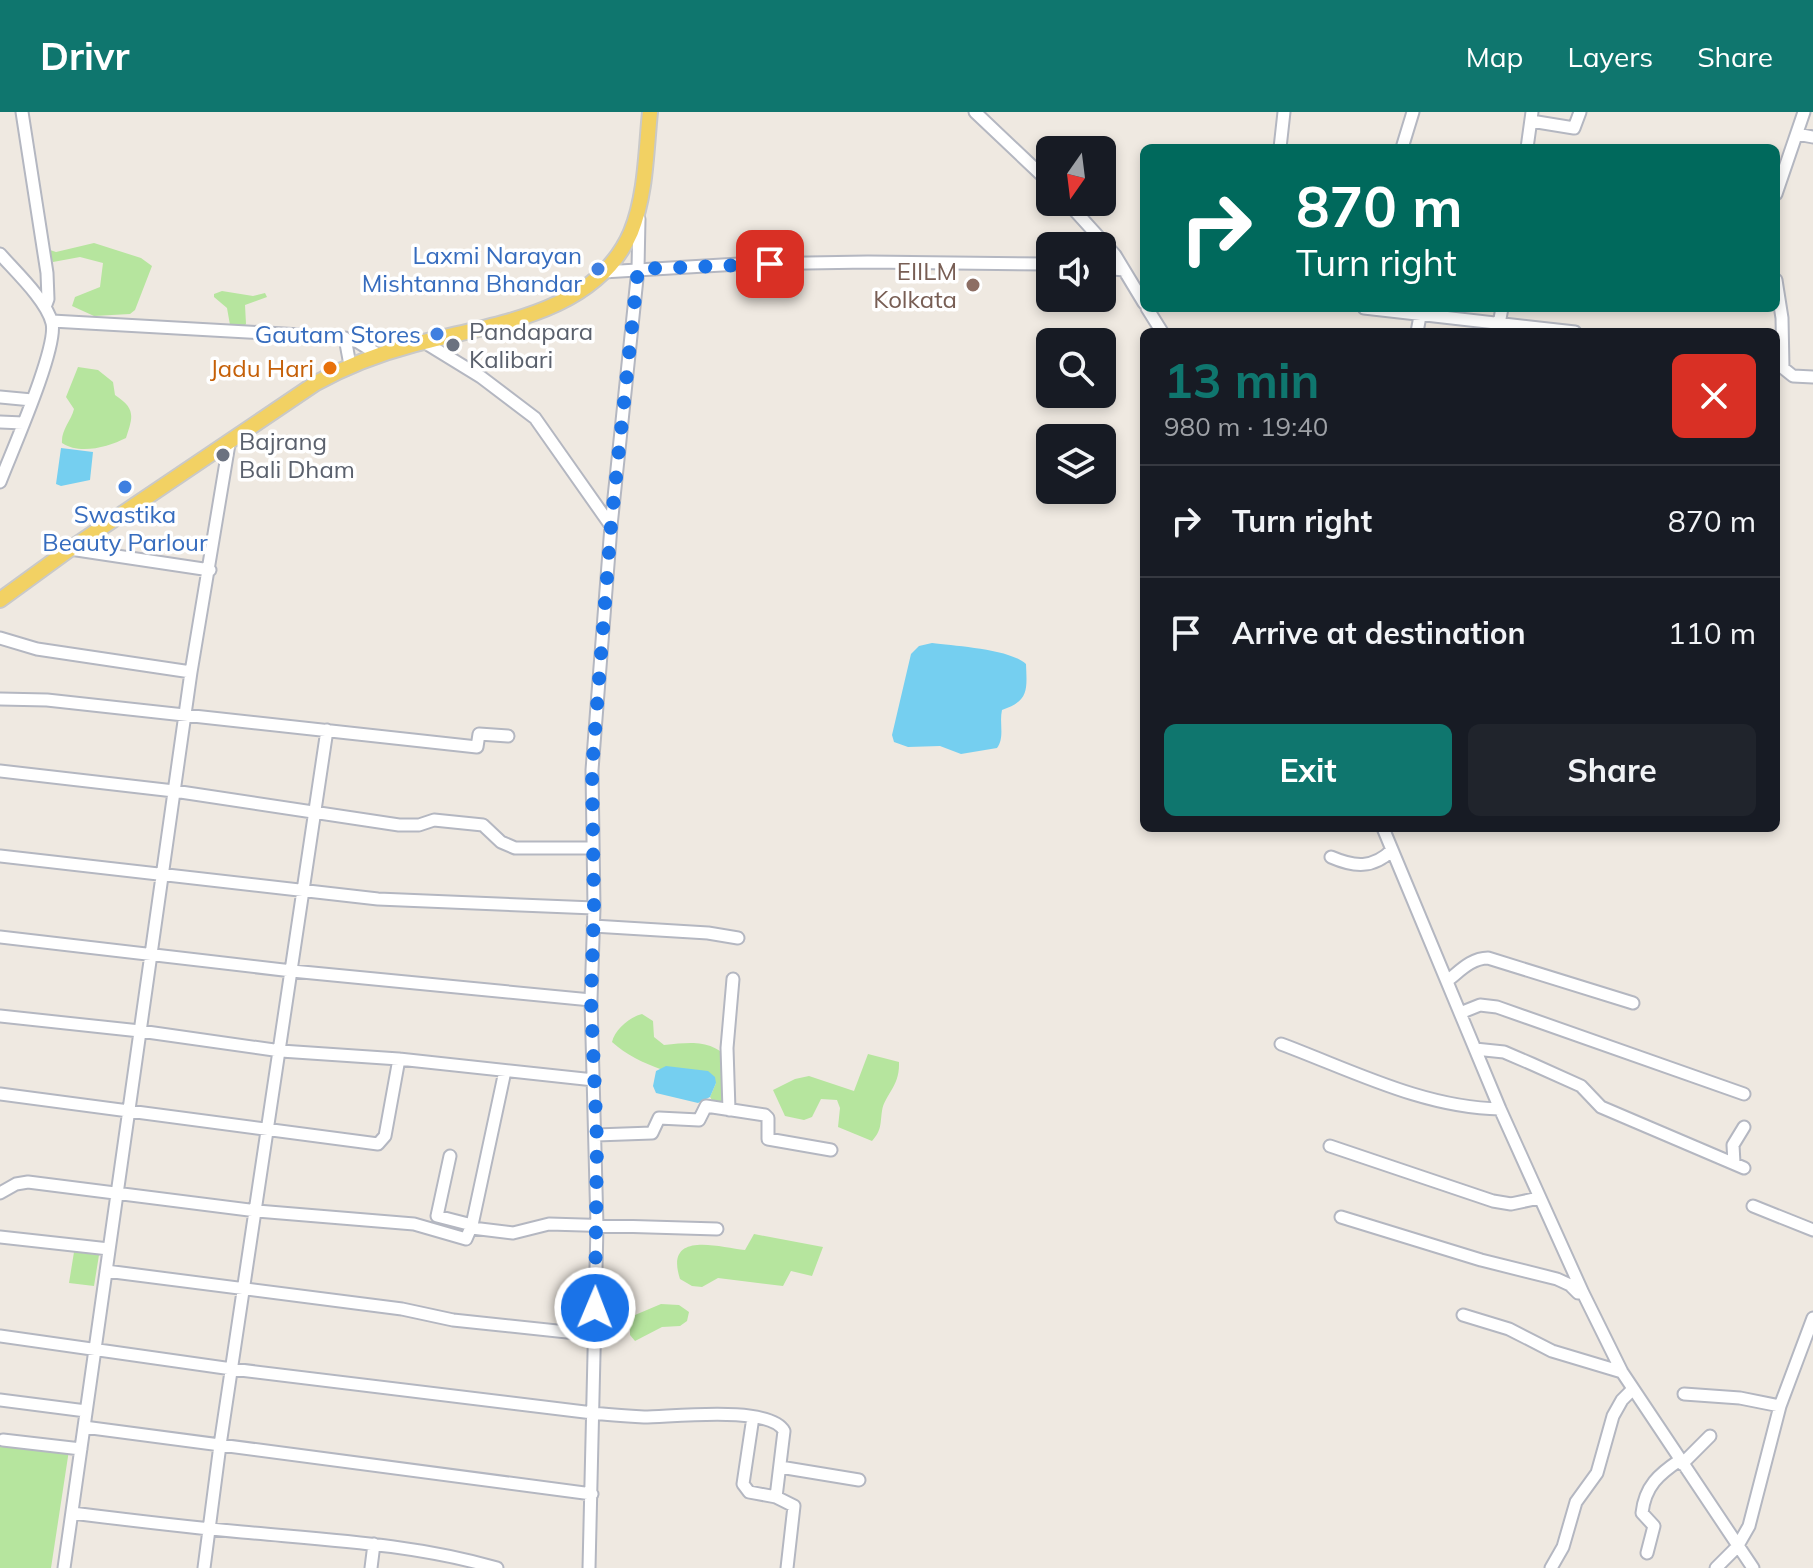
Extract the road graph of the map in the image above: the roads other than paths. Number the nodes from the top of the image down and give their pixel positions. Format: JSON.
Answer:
{"nodes":[{"id":1,"x":22,"y":112,"type":"edge"},
{"id":2,"x":650,"y":112,"type":"edge"},
{"id":3,"x":975,"y":112,"type":"edge"},
{"id":4,"x":1284,"y":112,"type":"edge"},
{"id":5,"x":1413,"y":112,"type":"edge"},
{"id":6,"x":1580,"y":112,"type":"edge"},
{"id":7,"x":1804,"y":112,"type":"edge"},
{"id":8,"x":1532,"y":116,"type":"edge"},
{"id":9,"x":1797,"y":134,"type":"junction"},
{"id":10,"x":1813,"y":137,"type":"edge"},
{"id":11,"x":1280,"y":144,"type":"edge"},
{"id":12,"x":1403,"y":144,"type":"edge"},
{"id":13,"x":1528,"y":144,"type":"edge"},
{"id":14,"x":1036,"y":170,"type":"edge"},
{"id":15,"x":1780,"y":183,"type":"edge"},
{"id":16,"x":639,"y":208,"type":"junction"},
{"id":17,"x":1080,"y":216,"type":"edge"},
{"id":18,"x":0,"y":254,"type":"edge"},
{"id":19,"x":1036,"y":264,"type":"edge"},
{"id":20,"x":638,"y":269,"type":"junction"},
{"id":21,"x":1116,"y":271,"type":"edge"},
{"id":22,"x":603,"y":272,"type":"junction"},
{"id":23,"x":1127,"y":274,"type":"junction"},
{"id":24,"x":1140,"y":279,"type":"edge"},
{"id":25,"x":1140,"y":296,"type":"edge"},
{"id":26,"x":1780,"y":305,"type":"edge"},
{"id":27,"x":45,"y":307,"type":"junction"},
{"id":28,"x":1401,"y":312,"type":"edge"},
{"id":29,"x":1501,"y":312,"type":"edge"},
{"id":30,"x":1420,"y":316,"type":"junction"},
{"id":31,"x":52,"y":321,"type":"junction"},
{"id":32,"x":1499,"y":324,"type":"junction"},
{"id":33,"x":1418,"y":328,"type":"edge"},
{"id":34,"x":1537,"y":328,"type":"edge"},
{"id":35,"x":345,"y":338,"type":"junction"},
{"id":36,"x":424,"y":342,"type":"junction"},
{"id":37,"x":379,"y":355,"type":"junction"},
{"id":38,"x":350,"y":365,"type":"junction"},
{"id":39,"x":1780,"y":367,"type":"edge"},
{"id":40,"x":1813,"y":377,"type":"edge"},
{"id":41,"x":0,"y":397,"type":"edge"},
{"id":42,"x":32,"y":400,"type":"junction"},
{"id":43,"x":0,"y":422,"type":"edge"},
{"id":44,"x":23,"y":423,"type":"junction"},
{"id":45,"x":229,"y":444,"type":"junction"},
{"id":46,"x":0,"y":482,"type":"edge"},
{"id":47,"x":611,"y":526,"type":"junction"},
{"id":48,"x":70,"y":549,"type":"junction"},
{"id":49,"x":210,"y":570,"type":"junction"},
{"id":50,"x":0,"y":600,"type":"edge"},
{"id":51,"x":0,"y":638,"type":"edge"},
{"id":52,"x":191,"y":672,"type":"junction"},
{"id":53,"x":0,"y":699,"type":"edge"},
{"id":54,"x":185,"y":714,"type":"junction"},
{"id":55,"x":327,"y":730,"type":"junction"},
{"id":56,"x":508,"y":736,"type":"dead end"},
{"id":57,"x":0,"y":771,"type":"edge"},
{"id":58,"x":174,"y":791,"type":"junction"},
{"id":59,"x":314,"y":812,"type":"junction"},
{"id":60,"x":1385,"y":832,"type":"edge"},
{"id":61,"x":592,"y":848,"type":"junction"},
{"id":62,"x":1392,"y":850,"type":"junction"},
{"id":63,"x":0,"y":856,"type":"edge"},
{"id":64,"x":1331,"y":857,"type":"dead end"},
{"id":65,"x":162,"y":873,"type":"junction"},
{"id":66,"x":302,"y":892,"type":"junction"},
{"id":67,"x":594,"y":908,"type":"junction"},
{"id":68,"x":593,"y":926,"type":"junction"},
{"id":69,"x":0,"y":937,"type":"edge"},
{"id":70,"x":738,"y":938,"type":"dead end"},
{"id":71,"x":151,"y":953,"type":"junction"},
{"id":72,"x":292,"y":971,"type":"junction"},
{"id":73,"x":733,"y":979,"type":"dead end"},
{"id":74,"x":1447,"y":981,"type":"junction"},
{"id":75,"x":591,"y":1000,"type":"junction"},
{"id":76,"x":1633,"y":1003,"type":"dead end"},
{"id":77,"x":1460,"y":1013,"type":"junction"},
{"id":78,"x":0,"y":1016,"type":"edge"},
{"id":79,"x":140,"y":1031,"type":"junction"},
{"id":80,"x":1281,"y":1044,"type":"dead end"},
{"id":81,"x":1475,"y":1049,"type":"junction"},
{"id":82,"x":281,"y":1051,"type":"junction"},
{"id":83,"x":399,"y":1059,"type":"junction"},
{"id":84,"x":505,"y":1071,"type":"junction"},
{"id":85,"x":594,"y":1080,"type":"junction"},
{"id":86,"x":0,"y":1094,"type":"edge"},
{"id":87,"x":1744,"y":1094,"type":"dead end"},
{"id":88,"x":1500,"y":1109,"type":"junction"},
{"id":89,"x":129,"y":1110,"type":"junction"},
{"id":90,"x":729,"y":1110,"type":"junction"},
{"id":91,"x":1744,"y":1127,"type":"dead end"},
{"id":92,"x":268,"y":1130,"type":"junction"},
{"id":93,"x":596,"y":1135,"type":"junction"},
{"id":94,"x":1330,"y":1146,"type":"dead end"},
{"id":95,"x":831,"y":1150,"type":"dead end"},
{"id":96,"x":450,"y":1156,"type":"dead end"},
{"id":97,"x":0,"y":1193,"type":"edge"},
{"id":98,"x":117,"y":1193,"type":"junction"},
{"id":99,"x":1539,"y":1198,"type":"junction"},
{"id":100,"x":1753,"y":1206,"type":"dead end"},
{"id":101,"x":257,"y":1211,"type":"junction"},
{"id":102,"x":1341,"y":1217,"type":"dead end"},
{"id":103,"x":472,"y":1226,"type":"junction"},
{"id":104,"x":597,"y":1226,"type":"junction"},
{"id":105,"x":717,"y":1229,"type":"dead end"},
{"id":106,"x":1813,"y":1230,"type":"edge"},
{"id":107,"x":0,"y":1237,"type":"edge"},
{"id":108,"x":109,"y":1249,"type":"junction"},
{"id":109,"x":106,"y":1271,"type":"junction"},
{"id":110,"x":244,"y":1289,"type":"junction"},
{"id":111,"x":1583,"y":1293,"type":"junction"},
{"id":112,"x":1463,"y":1315,"type":"dead end"},
{"id":113,"x":1813,"y":1318,"type":"edge"},
{"id":114,"x":595,"y":1335,"type":"junction"},
{"id":115,"x":0,"y":1336,"type":"edge"},
{"id":116,"x":95,"y":1348,"type":"junction"},
{"id":117,"x":232,"y":1369,"type":"junction"},
{"id":118,"x":1622,"y":1372,"type":"junction"},
{"id":119,"x":1632,"y":1390,"type":"junction"},
{"id":120,"x":1684,"y":1394,"type":"dead end"},
{"id":121,"x":0,"y":1400,"type":"edge"},
{"id":122,"x":1780,"y":1406,"type":"junction"},
{"id":123,"x":86,"y":1411,"type":"junction"},
{"id":124,"x":593,"y":1413,"type":"junction"},
{"id":125,"x":753,"y":1417,"type":"junction"},
{"id":126,"x":84,"y":1427,"type":"junction"},
{"id":127,"x":1710,"y":1436,"type":"dead end"},
{"id":128,"x":3,"y":1440,"type":"dead end"},
{"id":129,"x":220,"y":1445,"type":"junction"},
{"id":130,"x":81,"y":1449,"type":"junction"},
{"id":131,"x":1681,"y":1462,"type":"junction"},
{"id":132,"x":780,"y":1467,"type":"junction"},
{"id":133,"x":859,"y":1480,"type":"dead end"},
{"id":134,"x":592,"y":1494,"type":"junction"},
{"id":135,"x":776,"y":1497,"type":"junction"},
{"id":136,"x":72,"y":1513,"type":"junction"},
{"id":137,"x":209,"y":1529,"type":"junction"},
{"id":138,"x":374,"y":1544,"type":"junction"},
{"id":139,"x":1737,"y":1547,"type":"junction"},
{"id":140,"x":1647,"y":1553,"type":"dead end"},
{"id":141,"x":64,"y":1568,"type":"edge"},
{"id":142,"x":204,"y":1568,"type":"edge"},
{"id":143,"x":371,"y":1568,"type":"edge"},
{"id":144,"x":497,"y":1568,"type":"edge"},
{"id":145,"x":589,"y":1568,"type":"edge"},
{"id":146,"x":787,"y":1568,"type":"edge"},
{"id":147,"x":1551,"y":1568,"type":"edge"},
{"id":148,"x":1716,"y":1568,"type":"edge"},
{"id":149,"x":1753,"y":1568,"type":"edge"}],
"edges":[{"from":1,"to":27,"type":"street"},
{"from":2,"to":16,"type":"main road"},
{"from":3,"to":14,"type":"street"},
{"from":4,"to":11,"type":"street"},
{"from":5,"to":12,"type":"street"},
{"from":6,"to":8,"type":"street"},
{"from":7,"to":9,"type":"street"},
{"from":8,"to":13,"type":"street"},
{"from":9,"to":10,"type":"street"},
{"from":9,"to":15,"type":"street"},
{"from":16,"to":20,"type":"street"},
{"from":16,"to":22,"type":"main road"},
{"from":17,"to":23,"type":"street"},
{"from":18,"to":27,"type":"street"},
{"from":19,"to":20,"type":"street"},
{"from":20,"to":22,"type":"street"},
{"from":20,"to":47,"type":"street"},
{"from":21,"to":23,"type":"street"},
{"from":22,"to":36,"type":"main road"},
{"from":23,"to":24,"type":"street"},
{"from":23,"to":25,"type":"street"},
{"from":26,"to":39,"type":"street"},
{"from":27,"to":31,"type":"street"},
{"from":28,"to":30,"type":"street"},
{"from":29,"to":32,"type":"street"},
{"from":30,"to":32,"type":"street"},
{"from":30,"to":33,"type":"street"},
{"from":31,"to":35,"type":"street"},
{"from":31,"to":42,"type":"street"},
{"from":32,"to":34,"type":"street"},
{"from":35,"to":37,"type":"street"},
{"from":35,"to":38,"type":"street"},
{"from":36,"to":37,"type":"main road"},
{"from":36,"to":47,"type":"street"},
{"from":37,"to":38,"type":"main road"},
{"from":38,"to":45,"type":"main road"},
{"from":39,"to":40,"type":"street"},
{"from":41,"to":42,"type":"street"},
{"from":42,"to":44,"type":"street"},
{"from":43,"to":44,"type":"street"},
{"from":44,"to":46,"type":"street"},
{"from":45,"to":48,"type":"main road"},
{"from":45,"to":49,"type":"street"},
{"from":47,"to":61,"type":"street"},
{"from":48,"to":49,"type":"street"},
{"from":48,"to":50,"type":"main road"},
{"from":49,"to":52,"type":"street"},
{"from":51,"to":52,"type":"street"},
{"from":52,"to":54,"type":"street"},
{"from":53,"to":54,"type":"street"},
{"from":54,"to":55,"type":"street"},
{"from":54,"to":58,"type":"street"},
{"from":55,"to":56,"type":"street"},
{"from":55,"to":59,"type":"street"},
{"from":57,"to":58,"type":"street"},
{"from":58,"to":59,"type":"street"},
{"from":58,"to":65,"type":"street"},
{"from":59,"to":61,"type":"street"},
{"from":59,"to":66,"type":"street"},
{"from":60,"to":62,"type":"street"},
{"from":61,"to":67,"type":"street"},
{"from":62,"to":64,"type":"street"},
{"from":62,"to":74,"type":"street"},
{"from":63,"to":65,"type":"street"},
{"from":65,"to":66,"type":"street"},
{"from":65,"to":71,"type":"street"},
{"from":66,"to":67,"type":"street"},
{"from":66,"to":72,"type":"street"},
{"from":67,"to":68,"type":"street"},
{"from":68,"to":70,"type":"street"},
{"from":68,"to":75,"type":"street"},
{"from":69,"to":71,"type":"street"},
{"from":71,"to":72,"type":"street"},
{"from":71,"to":79,"type":"street"},
{"from":72,"to":75,"type":"street"},
{"from":72,"to":82,"type":"street"},
{"from":73,"to":90,"type":"street"},
{"from":74,"to":76,"type":"street"},
{"from":74,"to":77,"type":"street"},
{"from":75,"to":85,"type":"street"},
{"from":77,"to":81,"type":"street"},
{"from":77,"to":87,"type":"street"},
{"from":78,"to":79,"type":"street"},
{"from":79,"to":82,"type":"street"},
{"from":79,"to":89,"type":"street"},
{"from":80,"to":88,"type":"street"},
{"from":81,"to":88,"type":"street"},
{"from":81,"to":91,"type":"street"},
{"from":82,"to":83,"type":"street"},
{"from":82,"to":92,"type":"street"},
{"from":83,"to":84,"type":"street"},
{"from":83,"to":92,"type":"street"},
{"from":84,"to":85,"type":"street"},
{"from":84,"to":103,"type":"street"},
{"from":85,"to":93,"type":"street"},
{"from":86,"to":89,"type":"street"},
{"from":88,"to":99,"type":"street"},
{"from":89,"to":92,"type":"street"},
{"from":89,"to":98,"type":"street"},
{"from":90,"to":93,"type":"street"},
{"from":90,"to":95,"type":"street"},
{"from":92,"to":101,"type":"street"},
{"from":93,"to":104,"type":"street"},
{"from":94,"to":99,"type":"street"},
{"from":96,"to":103,"type":"street"},
{"from":97,"to":98,"type":"street"},
{"from":98,"to":101,"type":"street"},
{"from":98,"to":108,"type":"street"},
{"from":99,"to":111,"type":"street"},
{"from":100,"to":106,"type":"street"},
{"from":101,"to":103,"type":"street"},
{"from":101,"to":110,"type":"street"},
{"from":102,"to":111,"type":"street"},
{"from":103,"to":104,"type":"street"},
{"from":104,"to":105,"type":"street"},
{"from":104,"to":114,"type":"street"},
{"from":107,"to":108,"type":"street"},
{"from":108,"to":109,"type":"street"},
{"from":109,"to":110,"type":"street"},
{"from":109,"to":116,"type":"street"},
{"from":110,"to":114,"type":"street"},
{"from":110,"to":117,"type":"street"},
{"from":111,"to":118,"type":"street"},
{"from":112,"to":118,"type":"street"},
{"from":113,"to":122,"type":"street"},
{"from":114,"to":124,"type":"street"},
{"from":115,"to":116,"type":"street"},
{"from":116,"to":117,"type":"street"},
{"from":116,"to":123,"type":"street"},
{"from":117,"to":124,"type":"street"},
{"from":117,"to":129,"type":"street"},
{"from":118,"to":119,"type":"street"},
{"from":119,"to":131,"type":"street"},
{"from":119,"to":147,"type":"street"},
{"from":120,"to":122,"type":"street"},
{"from":121,"to":123,"type":"street"},
{"from":122,"to":139,"type":"street"},
{"from":123,"to":126,"type":"street"},
{"from":124,"to":125,"type":"street"},
{"from":124,"to":134,"type":"street"},
{"from":125,"to":132,"type":"street"},
{"from":125,"to":135,"type":"street"},
{"from":126,"to":129,"type":"street"},
{"from":126,"to":130,"type":"street"},
{"from":127,"to":131,"type":"street"},
{"from":128,"to":130,"type":"street"},
{"from":129,"to":134,"type":"street"},
{"from":129,"to":137,"type":"street"},
{"from":130,"to":136,"type":"street"},
{"from":131,"to":139,"type":"street"},
{"from":131,"to":140,"type":"street"},
{"from":132,"to":133,"type":"street"},
{"from":132,"to":135,"type":"street"},
{"from":134,"to":145,"type":"street"},
{"from":135,"to":146,"type":"street"},
{"from":136,"to":137,"type":"street"},
{"from":136,"to":141,"type":"street"},
{"from":137,"to":138,"type":"street"},
{"from":137,"to":142,"type":"street"},
{"from":138,"to":143,"type":"street"},
{"from":138,"to":144,"type":"street"},
{"from":139,"to":148,"type":"street"},
{"from":139,"to":149,"type":"street"}]}
